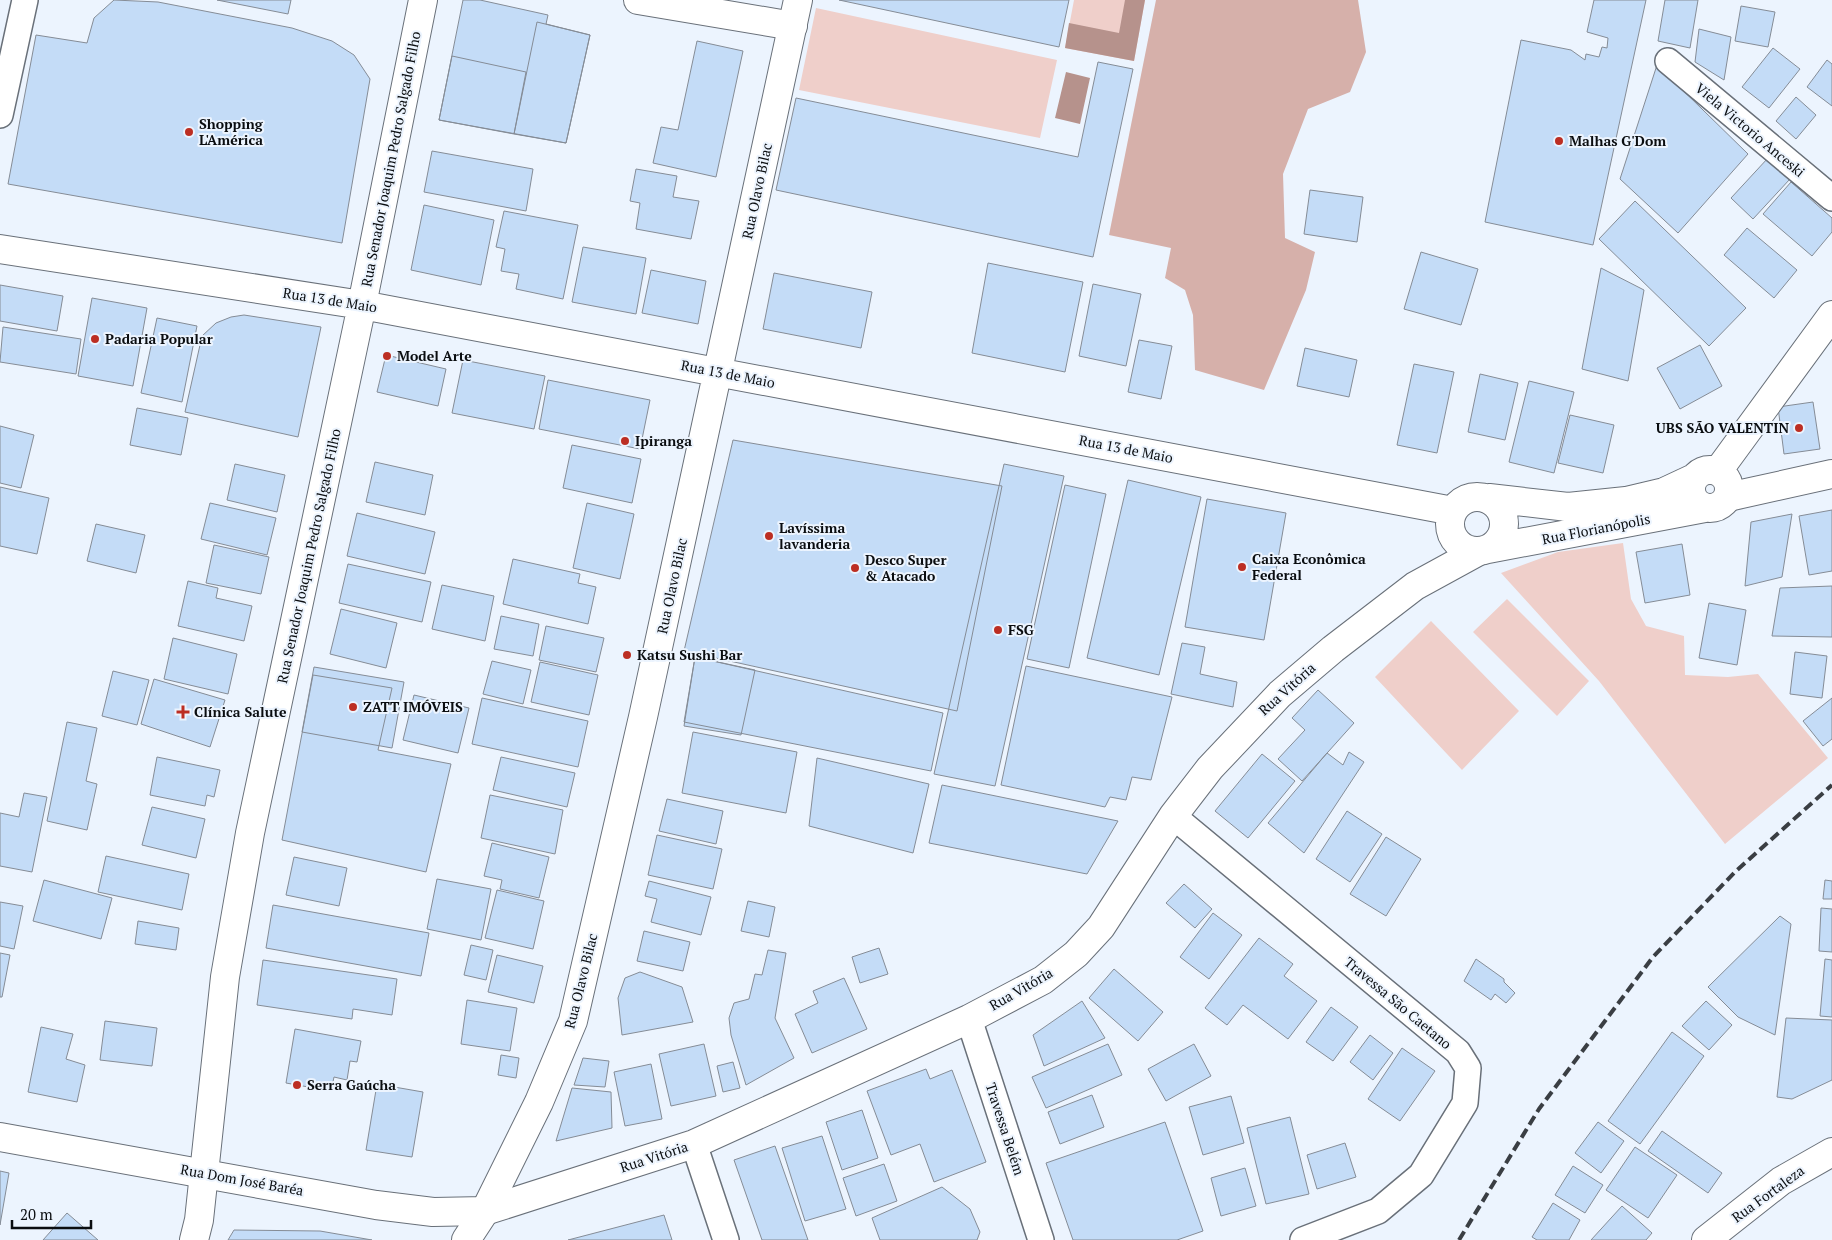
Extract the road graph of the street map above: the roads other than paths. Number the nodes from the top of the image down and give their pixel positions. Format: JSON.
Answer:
{"nodes":[{"id":1,"x":26,"y":0,"type":"edge"},
{"id":2,"x":423,"y":0,"type":"edge"},
{"id":3,"x":638,"y":0,"type":"edge"},
{"id":4,"x":795,"y":13,"type":"edge"},
{"id":5,"x":1668,"y":61,"type":"dead end"},
{"id":6,"x":0,"y":115,"type":"edge"},
{"id":7,"x":1832,"y":198,"type":"edge"},
{"id":8,"x":0,"y":249,"type":"edge"},
{"id":9,"x":362,"y":305,"type":"junction"},
{"id":10,"x":1832,"y":315,"type":"edge"},
{"id":11,"x":718,"y":372,"type":"junction"},
{"id":12,"x":1832,"y":474,"type":"edge"},
{"id":13,"x":1706,"y":475,"type":"junction"},
{"id":14,"x":1489,"y":498,"type":"junction"},
{"id":15,"x":1716,"y":502,"type":"junction"},
{"id":16,"x":1453,"y":511,"type":"junction"},
{"id":17,"x":1483,"y":550,"type":"junction"},
{"id":18,"x":1173,"y":816,"type":"junction"},
{"id":19,"x":969,"y":1018,"type":"junction"},
{"id":20,"x":0,"y":1137,"type":"edge"},
{"id":21,"x":694,"y":1144,"type":"junction"},
{"id":22,"x":1832,"y":1152,"type":"edge"},
{"id":23,"x":204,"y":1173,"type":"junction"},
{"id":24,"x":485,"y":1211,"type":"junction"},
{"id":25,"x":194,"y":1240,"type":"edge"},
{"id":26,"x":466,"y":1240,"type":"edge"},
{"id":27,"x":726,"y":1240,"type":"edge"},
{"id":28,"x":1041,"y":1240,"type":"edge"},
{"id":29,"x":1303,"y":1240,"type":"edge"},
{"id":30,"x":1706,"y":1240,"type":"edge"}],
"edges":[{"from":1,"to":6,"type":"street"},
{"from":2,"to":9,"type":"main road","name":"Rua Senador Joaquim Pedro Salgado Filho"},
{"from":3,"to":4,"type":"main road"},
{"from":4,"to":11,"type":"main road","name":"Rua Olavo Bilac"},
{"from":5,"to":7,"type":"street","name":"Viela Victorio Anceski"},
{"from":8,"to":9,"type":"main road","name":"Rua 13 de Maio"},
{"from":9,"to":11,"type":"main road","name":"Rua 13 de Maio"},
{"from":9,"to":23,"type":"main road","name":"Rua Senador Joaquim Pedro Salgado Filho"},
{"from":10,"to":13,"type":"main road"},
{"from":11,"to":16,"type":"main road","name":"Rua 13 de Maio"},
{"from":11,"to":24,"type":"main road","name":"Rua Olavo Bilac"},
{"from":12,"to":15,"type":"main road","name":"Rua Florianópolis"},
{"from":13,"to":14,"type":"main road","name":"Rua Florianópolis"},
{"from":13,"to":15,"type":"main road"},
{"from":13,"to":15,"type":"main road"},
{"from":14,"to":16,"type":"main road"},
{"from":14,"to":17,"type":"main road"},
{"from":15,"to":17,"type":"main road","name":"Rua Florianópolis"},
{"from":16,"to":17,"type":"main road"},
{"from":17,"to":18,"type":"main road","name":"Rua Vitória"},
{"from":18,"to":19,"type":"main road","name":"Rua Vitória"},
{"from":18,"to":29,"type":"street","name":"Travessa São Caetano"},
{"from":19,"to":21,"type":"main road","name":"Rua Vitória"},
{"from":19,"to":28,"type":"street","name":"Travessa Belém"},
{"from":20,"to":23,"type":"main road","name":"Rua Dom José Baréa"},
{"from":21,"to":24,"type":"main road","name":"Rua Vitória"},
{"from":21,"to":27,"type":"street"},
{"from":22,"to":30,"type":"main road","name":"Rua Fortaleza"},
{"from":23,"to":24,"type":"main road","name":"Rua Dom José Baréa"},
{"from":23,"to":25,"type":"main road","name":"Rua Senador Joaquim Pedro Salgado Filho"},
{"from":24,"to":26,"type":"main road","name":"Rua Olavo Bilac"}]}
